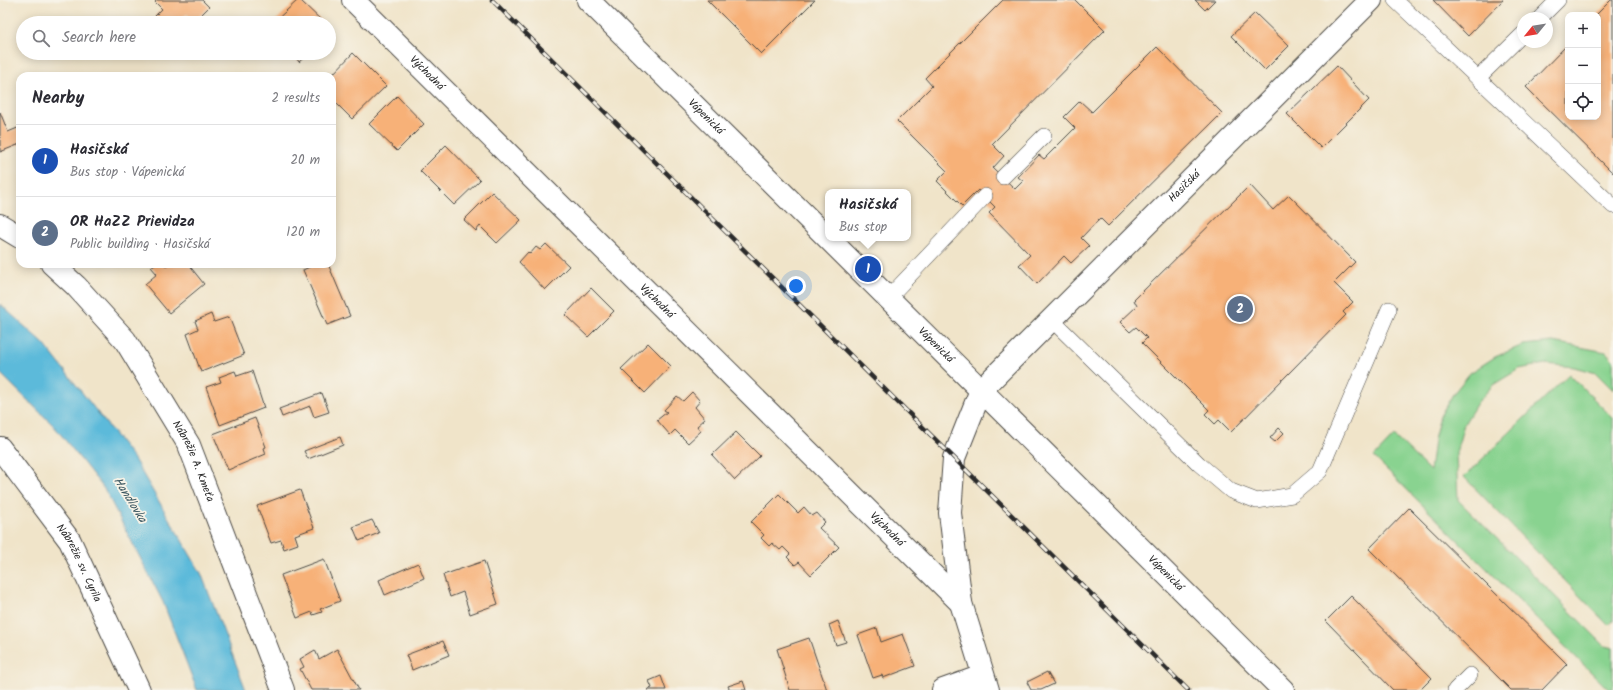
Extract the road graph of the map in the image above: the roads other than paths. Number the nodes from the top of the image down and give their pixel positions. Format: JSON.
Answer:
{"nodes":[{"id":1,"x":353,"y":0,"type":"edge"},
{"id":2,"x":588,"y":0,"type":"edge"},
{"id":3,"x":1371,"y":0,"type":"edge"},
{"id":4,"x":1395,"y":0,"type":"edge"},
{"id":5,"x":1558,"y":0,"type":"edge"},
{"id":6,"x":1546,"y":12,"type":"edge"},
{"id":7,"x":1517,"y":40,"type":"edge"},
{"id":8,"x":1478,"y":78,"type":"junction"},
{"id":9,"x":1044,"y":136,"type":"dead end"},
{"id":10,"x":1003,"y":178,"type":"dead end"},
{"id":11,"x":985,"y":196,"type":"dead end"},
{"id":12,"x":1613,"y":206,"type":"edge"},
{"id":13,"x":0,"y":225,"type":"edge"},
{"id":14,"x":16,"y":235,"type":"edge"},
{"id":15,"x":825,"y":235,"type":"edge"},
{"id":16,"x":831,"y":241,"type":"edge"},
{"id":17,"x":56,"y":268,"type":"edge"},
{"id":18,"x":888,"y":298,"type":"junction"},
{"id":19,"x":1389,"y":309,"type":"dead end"},
{"id":20,"x":1052,"y":320,"type":"junction"},
{"id":21,"x":981,"y":390,"type":"junction"},
{"id":22,"x":0,"y":448,"type":"edge"},
{"id":23,"x":961,"y":603,"type":"junction"},
{"id":24,"x":1470,"y":675,"type":"dead end"},
{"id":25,"x":985,"y":683,"type":"edge"},
{"id":26,"x":139,"y":690,"type":"edge"},
{"id":27,"x":283,"y":690,"type":"edge"},
{"id":28,"x":943,"y":690,"type":"edge"},
{"id":29,"x":1283,"y":690,"type":"edge"},
{"id":30,"x":1455,"y":690,"type":"edge"}],
"edges":[{"from":1,"to":23,"type":"street","name":"Východná"},
{"from":2,"to":15,"type":"street","name":"Vápenická"},
{"from":3,"to":20,"type":"street","name":"Hasičská"},
{"from":4,"to":8,"type":"lane"},
{"from":5,"to":6,"type":"lane"},
{"from":7,"to":8,"type":"lane"},
{"from":8,"to":12,"type":"lane"},
{"from":9,"to":10,"type":"lane"},
{"from":11,"to":18,"type":"lane"},
{"from":13,"to":14,"type":"street"},
{"from":16,"to":18,"type":"street","name":"Vápenická"},
{"from":17,"to":27,"type":"street","name":"Nábrežie A. Kmeťa"},
{"from":18,"to":21,"type":"street","name":"Vápenická"},
{"from":19,"to":20,"type":"lane"},
{"from":20,"to":21,"type":"street","name":"Hasičská"},
{"from":21,"to":23,"type":"street","name":"Východná"},
{"from":21,"to":29,"type":"street","name":"Vápenická"},
{"from":22,"to":26,"type":"street","name":"Nábrežie sv. Cyrila"},
{"from":23,"to":25,"type":"street","name":"Východná"},
{"from":24,"to":30,"type":"lane"},
{"from":25,"to":28,"type":"street"}]}
